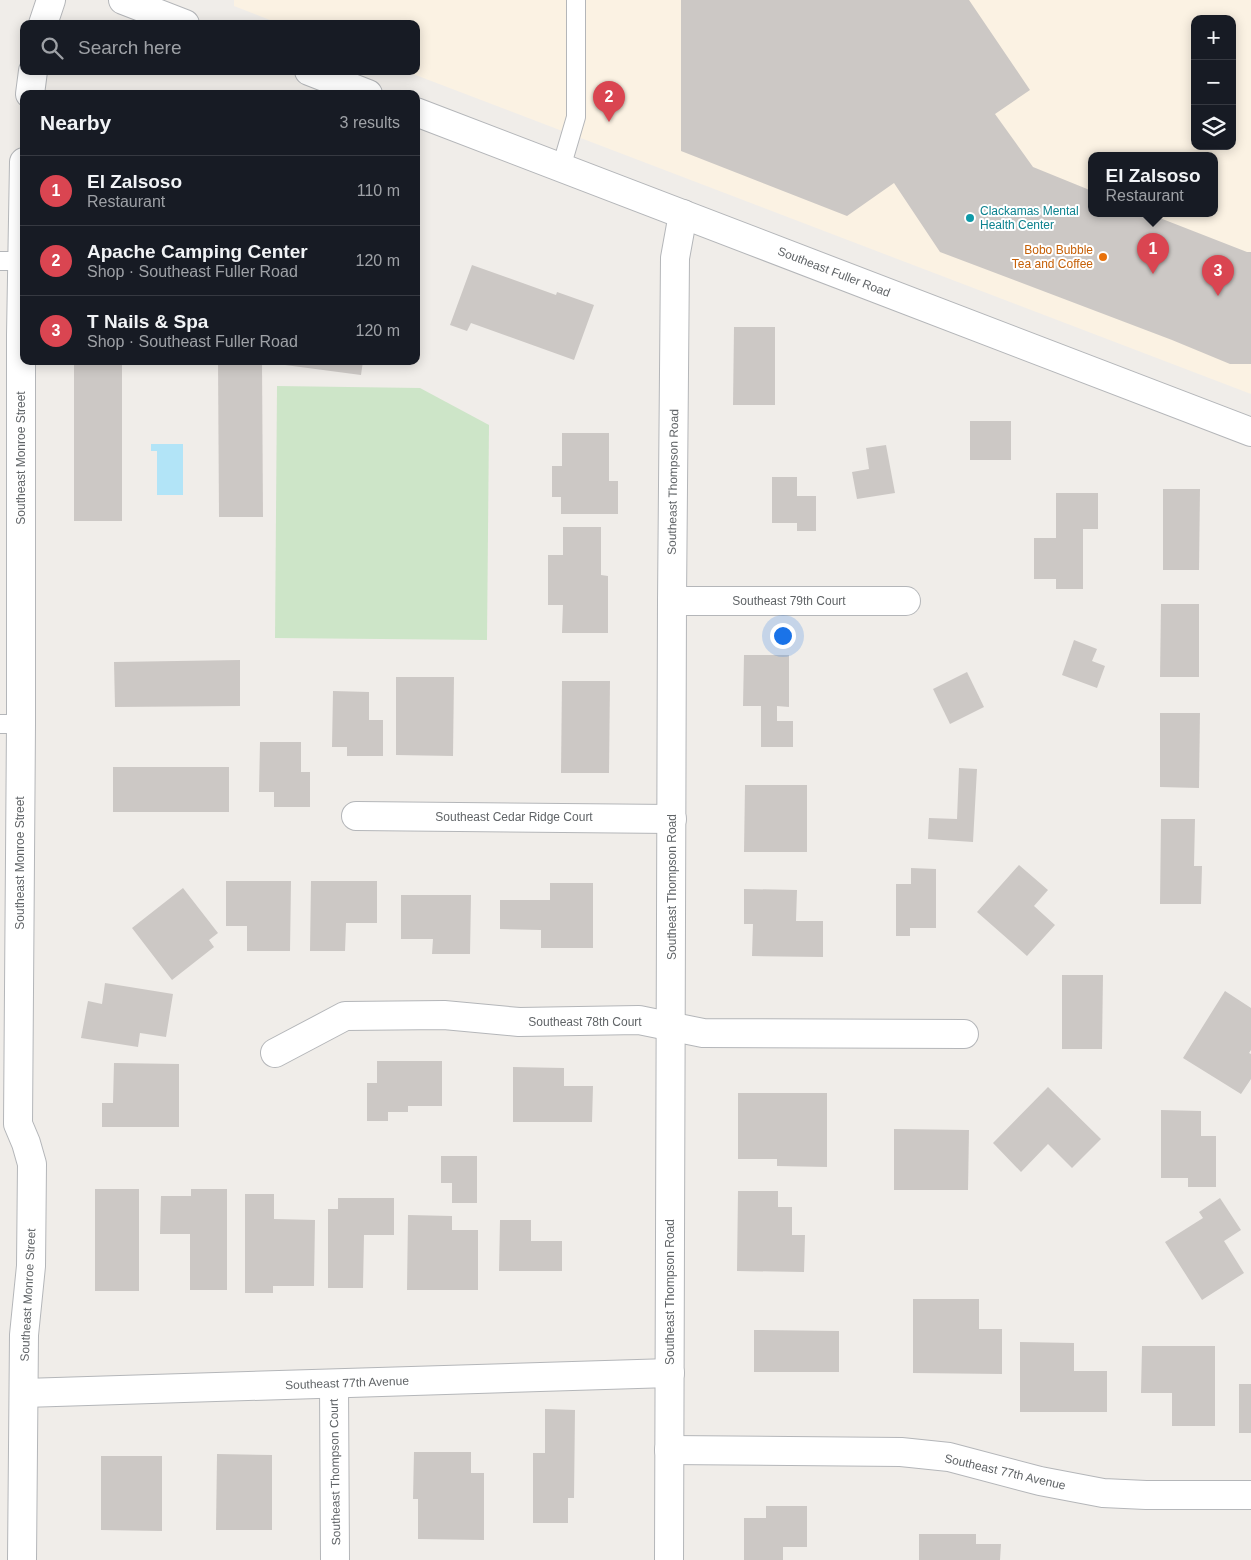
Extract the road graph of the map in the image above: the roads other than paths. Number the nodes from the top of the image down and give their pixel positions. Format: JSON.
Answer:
{"nodes":[{"id":1,"x":50,"y":0,"type":"edge"},
{"id":2,"x":123,"y":0,"type":"edge"},
{"id":3,"x":576,"y":0,"type":"edge"},
{"id":4,"x":44,"y":20,"type":"edge"},
{"id":5,"x":175,"y":20,"type":"edge"},
{"id":6,"x":33,"y":75,"type":"edge"},
{"id":7,"x":319,"y":75,"type":"edge"},
{"id":8,"x":31,"y":90,"type":"edge"},
{"id":9,"x":358,"y":90,"type":"edge"},
{"id":10,"x":420,"y":114,"type":"edge"},
{"id":11,"x":561,"y":168,"type":"junction"},
{"id":12,"x":20,"y":206,"type":"edge"},
{"id":13,"x":683,"y":214,"type":"junction"},
{"id":14,"x":15,"y":261,"type":"edge"},
{"id":15,"x":1251,"y":432,"type":"edge"},
{"id":16,"x":672,"y":600,"type":"junction"},
{"id":17,"x":906,"y":601,"type":"dead end"},
{"id":18,"x":10,"y":724,"type":"edge"},
{"id":19,"x":356,"y":816,"type":"dead end"},
{"id":20,"x":672,"y":818,"type":"junction"},
{"id":21,"x":671,"y":1027,"type":"junction"},
{"id":22,"x":964,"y":1034,"type":"dead end"},
{"id":23,"x":275,"y":1053,"type":"dead end"},
{"id":24,"x":9,"y":1124,"type":"edge"},
{"id":25,"x":670,"y":1373,"type":"junction"},
{"id":26,"x":334,"y":1384,"type":"junction"},
{"id":27,"x":24,"y":1393,"type":"junction"},
{"id":28,"x":670,"y":1450,"type":"junction"},
{"id":29,"x":1251,"y":1495,"type":"edge"},
{"id":30,"x":11,"y":1518,"type":"edge"},
{"id":31,"x":22,"y":1560,"type":"edge"},
{"id":32,"x":336,"y":1560,"type":"edge"},
{"id":33,"x":669,"y":1560,"type":"edge"}],
"edges":[{"from":1,"to":4,"type":"street"},
{"from":2,"to":5,"type":"street"},
{"from":3,"to":11,"type":"lane"},
{"from":6,"to":8,"type":"street"},
{"from":7,"to":9,"type":"street"},
{"from":10,"to":11,"type":"street","name":"Southeast Fuller Road"},
{"from":11,"to":13,"type":"street","name":"Southeast Fuller Road"},
{"from":12,"to":14,"type":"street","name":"Southeast Monroe Street"},
{"from":13,"to":15,"type":"street","name":"Southeast Fuller Road"},
{"from":13,"to":16,"type":"street","name":"Southeast Thompson Road"},
{"from":14,"to":18,"type":"street","name":"Southeast Monroe Street"},
{"from":16,"to":17,"type":"street","name":"Southeast 79th Court"},
{"from":16,"to":20,"type":"street","name":"Southeast Thompson Road"},
{"from":18,"to":24,"type":"street","name":"Southeast Monroe Street"},
{"from":19,"to":20,"type":"street","name":"Southeast Cedar Ridge Court"},
{"from":20,"to":21,"type":"street","name":"Southeast Thompson Road"},
{"from":21,"to":22,"type":"street","name":"Southeast 78th Court"},
{"from":21,"to":23,"type":"street","name":"Southeast 78th Court"},
{"from":21,"to":25,"type":"street","name":"Southeast Thompson Road"},
{"from":24,"to":27,"type":"street","name":"Southeast Monroe Street"},
{"from":25,"to":26,"type":"street","name":"Southeast 77th Avenue"},
{"from":25,"to":28,"type":"street","name":"Southeast Thompson Road"},
{"from":26,"to":27,"type":"street","name":"Southeast 77th Avenue"},
{"from":26,"to":32,"type":"street","name":"Southeast Thompson Court"},
{"from":27,"to":30,"type":"street","name":"Southeast Monroe Street"},
{"from":28,"to":29,"type":"street","name":"Southeast 77th Avenue"},
{"from":28,"to":33,"type":"street","name":"Southeast Thompson Road"},
{"from":30,"to":31,"type":"street","name":"Southeast Monroe Street"}]}
